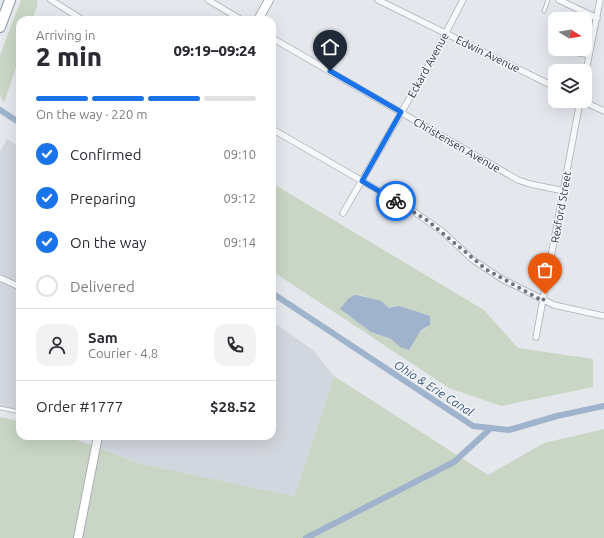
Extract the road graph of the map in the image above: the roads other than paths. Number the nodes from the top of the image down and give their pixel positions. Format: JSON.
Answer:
{"nodes":[{"id":1,"x":10,"y":0,"type":"edge"},
{"id":2,"x":51,"y":0,"type":"edge"},
{"id":3,"x":208,"y":0,"type":"edge"},
{"id":4,"x":269,"y":0,"type":"edge"},
{"id":5,"x":378,"y":0,"type":"edge"},
{"id":6,"x":463,"y":0,"type":"edge"},
{"id":7,"x":548,"y":0,"type":"edge"},
{"id":8,"x":559,"y":0,"type":"edge"},
{"id":9,"x":600,"y":0,"type":"edge"},
{"id":10,"x":544,"y":11,"type":"dead end"},
{"id":11,"x":76,"y":16,"type":"edge"},
{"id":12,"x":235,"y":16,"type":"edge"},
{"id":13,"x":260,"y":16,"type":"edge"},
{"id":14,"x":597,"y":18,"type":"junction"},
{"id":15,"x":0,"y":27,"type":"edge"},
{"id":16,"x":446,"y":34,"type":"junction"},
{"id":17,"x":276,"y":40,"type":"edge"},
{"id":18,"x":592,"y":42,"type":"edge"},
{"id":19,"x":589,"y":56,"type":"edge"},
{"id":20,"x":587,"y":64,"type":"edge"},
{"id":21,"x":548,"y":84,"type":"edge"},
{"id":22,"x":592,"y":106,"type":"edge"},
{"id":23,"x":580,"y":108,"type":"edge"},
{"id":24,"x":604,"y":111,"type":"edge"},
{"id":25,"x":401,"y":112,"type":"junction"},
{"id":26,"x":276,"y":131,"type":"edge"},
{"id":27,"x":362,"y":181,"type":"junction"},
{"id":28,"x":564,"y":191,"type":"junction"},
{"id":29,"x":343,"y":213,"type":"dead end"},
{"id":30,"x":0,"y":278,"type":"edge"},
{"id":31,"x":16,"y":285,"type":"edge"},
{"id":32,"x":543,"y":301,"type":"junction"},
{"id":33,"x":604,"y":316,"type":"edge"},
{"id":34,"x":536,"y":337,"type":"dead end"},
{"id":35,"x":0,"y":408,"type":"edge"},
{"id":36,"x":16,"y":411,"type":"edge"},
{"id":37,"x":97,"y":440,"type":"edge"},
{"id":38,"x":78,"y":538,"type":"edge"}],
"edges":[{"from":1,"to":15,"type":"highway"},
{"from":2,"to":11,"type":"street"},
{"from":3,"to":12,"type":"street"},
{"from":4,"to":13,"type":"main road"},
{"from":5,"to":16,"type":"street","name":"Edwin Avenue"},
{"from":6,"to":16,"type":"street","name":"Eckard Avenue"},
{"from":7,"to":10,"type":"lane"},
{"from":8,"to":14,"type":"street"},
{"from":9,"to":14,"type":"street"},
{"from":14,"to":18,"type":"street"},
{"from":16,"to":21,"type":"street","name":"Edwin Avenue"},
{"from":16,"to":25,"type":"street","name":"Eckard Avenue"},
{"from":17,"to":25,"type":"street","name":"Christensen Avenue"},
{"from":19,"to":20,"type":"street"},
{"from":22,"to":24,"type":"street"},
{"from":23,"to":28,"type":"street","name":"Rexford Street"},
{"from":25,"to":27,"type":"street","name":"Eckard Avenue"},
{"from":25,"to":28,"type":"street","name":"Christensen Avenue"},
{"from":26,"to":27,"type":"street"},
{"from":27,"to":29,"type":"street","name":"Eckard Avenue"},
{"from":27,"to":32,"type":"street"},
{"from":28,"to":32,"type":"street","name":"Rexford Street"},
{"from":30,"to":31,"type":"street"},
{"from":32,"to":33,"type":"street"},
{"from":32,"to":34,"type":"street","name":"Rexford Street"},
{"from":35,"to":36,"type":"lane"},
{"from":37,"to":38,"type":"main road"}]}
